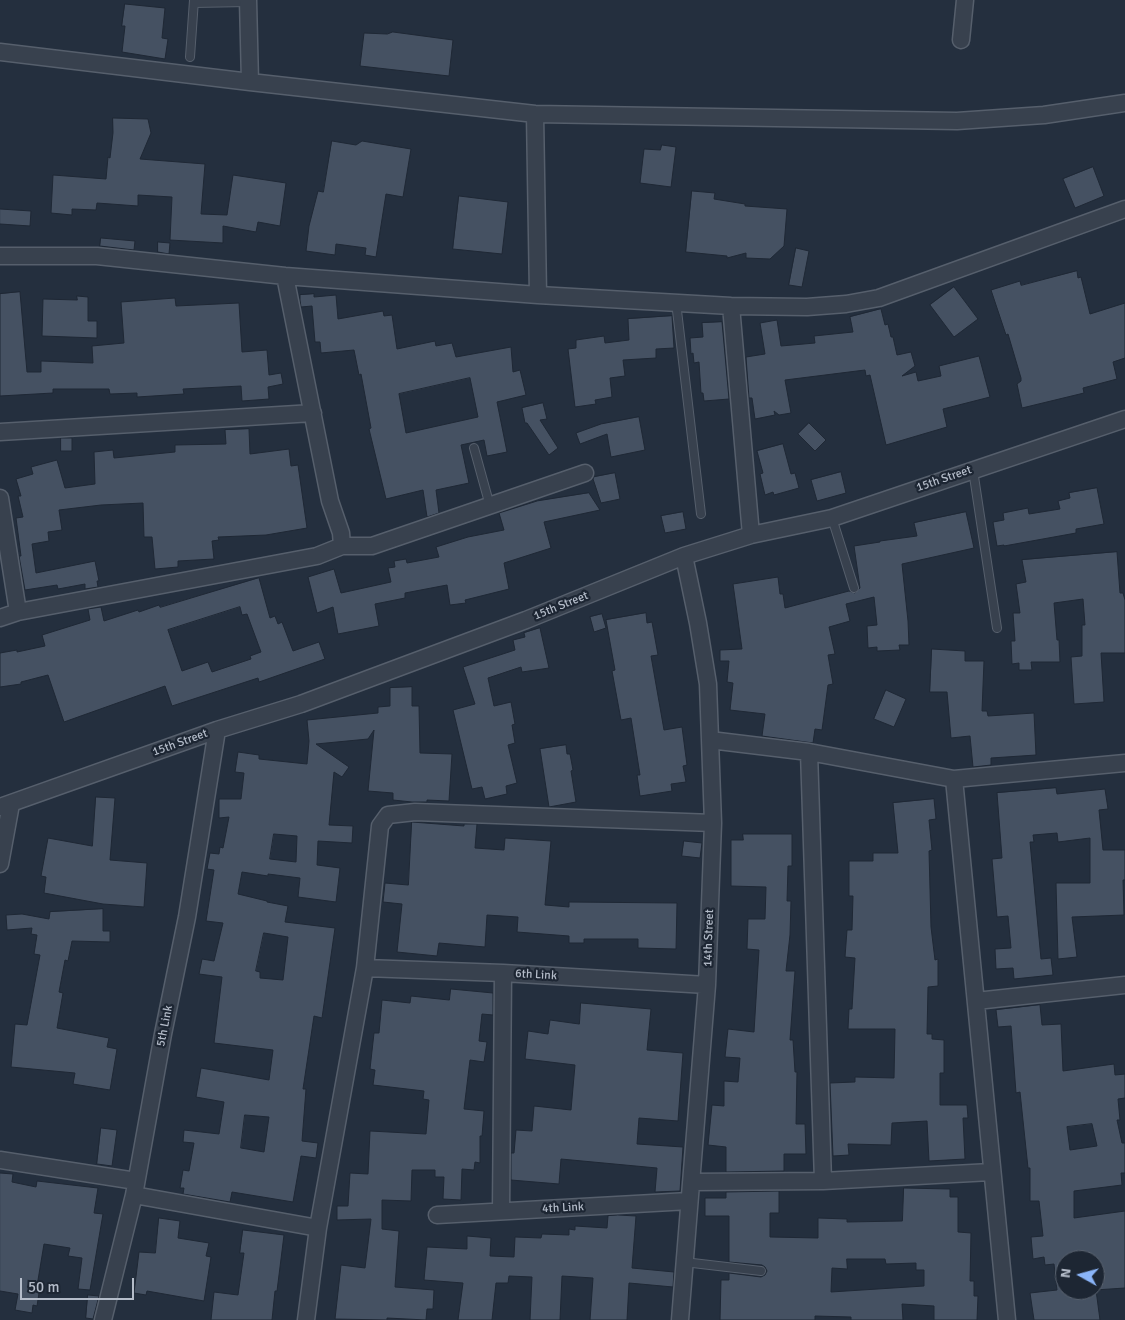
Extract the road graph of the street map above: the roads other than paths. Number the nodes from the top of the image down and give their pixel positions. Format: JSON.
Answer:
{"nodes":[{"id":1,"x":965,"y":0,"type":"edge"},
{"id":2,"x":248,"y":1,"type":"edge"},
{"id":3,"x":194,"y":2,"type":"edge"},
{"id":4,"x":961,"y":40,"type":"dead end"},
{"id":5,"x":0,"y":52,"type":"edge"},
{"id":6,"x":190,"y":57,"type":"dead end"},
{"id":7,"x":250,"y":82,"type":"junction"},
{"id":8,"x":1125,"y":103,"type":"edge"},
{"id":9,"x":535,"y":114,"type":"junction"},
{"id":10,"x":1125,"y":209,"type":"edge"},
{"id":11,"x":0,"y":256,"type":"edge"},
{"id":12,"x":284,"y":276,"type":"junction"},
{"id":13,"x":538,"y":295,"type":"junction"},
{"id":14,"x":676,"y":302,"type":"junction"},
{"id":15,"x":731,"y":306,"type":"junction"},
{"id":16,"x":313,"y":413,"type":"junction"},
{"id":17,"x":1125,"y":419,"type":"edge"},
{"id":18,"x":0,"y":432,"type":"edge"},
{"id":19,"x":474,"y":448,"type":"dead end"},
{"id":20,"x":973,"y":469,"type":"junction"},
{"id":21,"x":585,"y":474,"type":"dead end"},
{"id":22,"x":0,"y":498,"type":"edge"},
{"id":23,"x":490,"y":506,"type":"junction"},
{"id":24,"x":701,"y":514,"type":"dead end"},
{"id":25,"x":832,"y":518,"type":"junction"},
{"id":26,"x":751,"y":535,"type":"junction"},
{"id":27,"x":342,"y":546,"type":"junction"},
{"id":28,"x":684,"y":556,"type":"junction"},
{"id":29,"x":854,"y":588,"type":"dead end"},
{"id":30,"x":18,"y":612,"type":"junction"},
{"id":31,"x":0,"y":618,"type":"edge"},
{"id":32,"x":997,"y":628,"type":"dead end"},
{"id":33,"x":217,"y":730,"type":"junction"},
{"id":34,"x":710,"y":740,"type":"junction"},
{"id":35,"x":809,"y":752,"type":"junction"},
{"id":36,"x":1125,"y":763,"type":"edge"},
{"id":37,"x":954,"y":778,"type":"junction"},
{"id":38,"x":5,"y":806,"type":"edge"},
{"id":39,"x":713,"y":823,"type":"junction"},
{"id":40,"x":0,"y":864,"type":"edge"},
{"id":41,"x":365,"y":968,"type":"junction"},
{"id":42,"x":503,"y":974,"type":"junction"},
{"id":43,"x":707,"y":985,"type":"junction"},
{"id":44,"x":1125,"y":985,"type":"edge"},
{"id":45,"x":976,"y":1001,"type":"junction"},
{"id":46,"x":0,"y":1160,"type":"edge"},
{"id":47,"x":991,"y":1172,"type":"junction"},
{"id":48,"x":823,"y":1181,"type":"junction"},
{"id":49,"x":690,"y":1182,"type":"junction"},
{"id":50,"x":135,"y":1188,"type":"junction"},
{"id":51,"x":689,"y":1201,"type":"junction"},
{"id":52,"x":501,"y":1211,"type":"junction"},
{"id":53,"x":436,"y":1214,"type":"dead end"},
{"id":54,"x":318,"y":1228,"type":"junction"},
{"id":55,"x":684,"y":1262,"type":"junction"},
{"id":56,"x":761,"y":1271,"type":"dead end"},
{"id":57,"x":103,"y":1320,"type":"edge"},
{"id":58,"x":306,"y":1320,"type":"edge"},
{"id":59,"x":680,"y":1320,"type":"edge"},
{"id":60,"x":1007,"y":1320,"type":"edge"}],
"edges":[{"from":1,"to":4,"type":"street"},
{"from":2,"to":3,"type":"lane"},
{"from":2,"to":7,"type":"street"},
{"from":3,"to":6,"type":"lane"},
{"from":5,"to":7,"type":"street"},
{"from":7,"to":9,"type":"street"},
{"from":8,"to":9,"type":"street"},
{"from":9,"to":13,"type":"street"},
{"from":10,"to":15,"type":"street"},
{"from":11,"to":12,"type":"street"},
{"from":12,"to":13,"type":"street"},
{"from":12,"to":16,"type":"street"},
{"from":13,"to":14,"type":"street"},
{"from":14,"to":15,"type":"street"},
{"from":14,"to":24,"type":"lane"},
{"from":15,"to":26,"type":"street"},
{"from":16,"to":18,"type":"street"},
{"from":16,"to":27,"type":"street"},
{"from":17,"to":20,"type":"street","name":"15th Street"},
{"from":19,"to":23,"type":"lane"},
{"from":20,"to":25,"type":"street","name":"15th Street"},
{"from":20,"to":32,"type":"lane"},
{"from":21,"to":23,"type":"street"},
{"from":22,"to":30,"type":"street"},
{"from":23,"to":27,"type":"street"},
{"from":25,"to":26,"type":"street","name":"15th Street"},
{"from":25,"to":29,"type":"lane"},
{"from":26,"to":28,"type":"street","name":"15th Street"},
{"from":27,"to":30,"type":"street"},
{"from":28,"to":33,"type":"street","name":"15th Street"},
{"from":28,"to":34,"type":"street","name":"14th Street"},
{"from":30,"to":31,"type":"street"},
{"from":33,"to":38,"type":"street","name":"15th Street"},
{"from":33,"to":50,"type":"street","name":"5th Link"},
{"from":34,"to":35,"type":"street"},
{"from":34,"to":39,"type":"street","name":"14th Street"},
{"from":35,"to":37,"type":"street"},
{"from":35,"to":48,"type":"street"},
{"from":36,"to":37,"type":"street"},
{"from":37,"to":45,"type":"street"},
{"from":38,"to":40,"type":"street"},
{"from":39,"to":41,"type":"street"},
{"from":39,"to":43,"type":"street","name":"14th Street"},
{"from":41,"to":42,"type":"street","name":"6th Link"},
{"from":41,"to":54,"type":"street"},
{"from":42,"to":43,"type":"street","name":"6th Link"},
{"from":42,"to":52,"type":"street"},
{"from":43,"to":49,"type":"street","name":"14th Street"},
{"from":44,"to":45,"type":"street"},
{"from":45,"to":47,"type":"street"},
{"from":46,"to":50,"type":"street"},
{"from":47,"to":48,"type":"street"},
{"from":47,"to":60,"type":"street"},
{"from":48,"to":49,"type":"street"},
{"from":49,"to":51,"type":"street","name":"14th Street"},
{"from":50,"to":54,"type":"street"},
{"from":50,"to":57,"type":"street","name":"5th Link"},
{"from":51,"to":52,"type":"street","name":"4th Link"},
{"from":51,"to":55,"type":"street","name":"14th Street"},
{"from":52,"to":53,"type":"street","name":"4th Link"},
{"from":54,"to":58,"type":"street"},
{"from":55,"to":56,"type":"lane"},
{"from":55,"to":59,"type":"street","name":"14th Street"}]}
